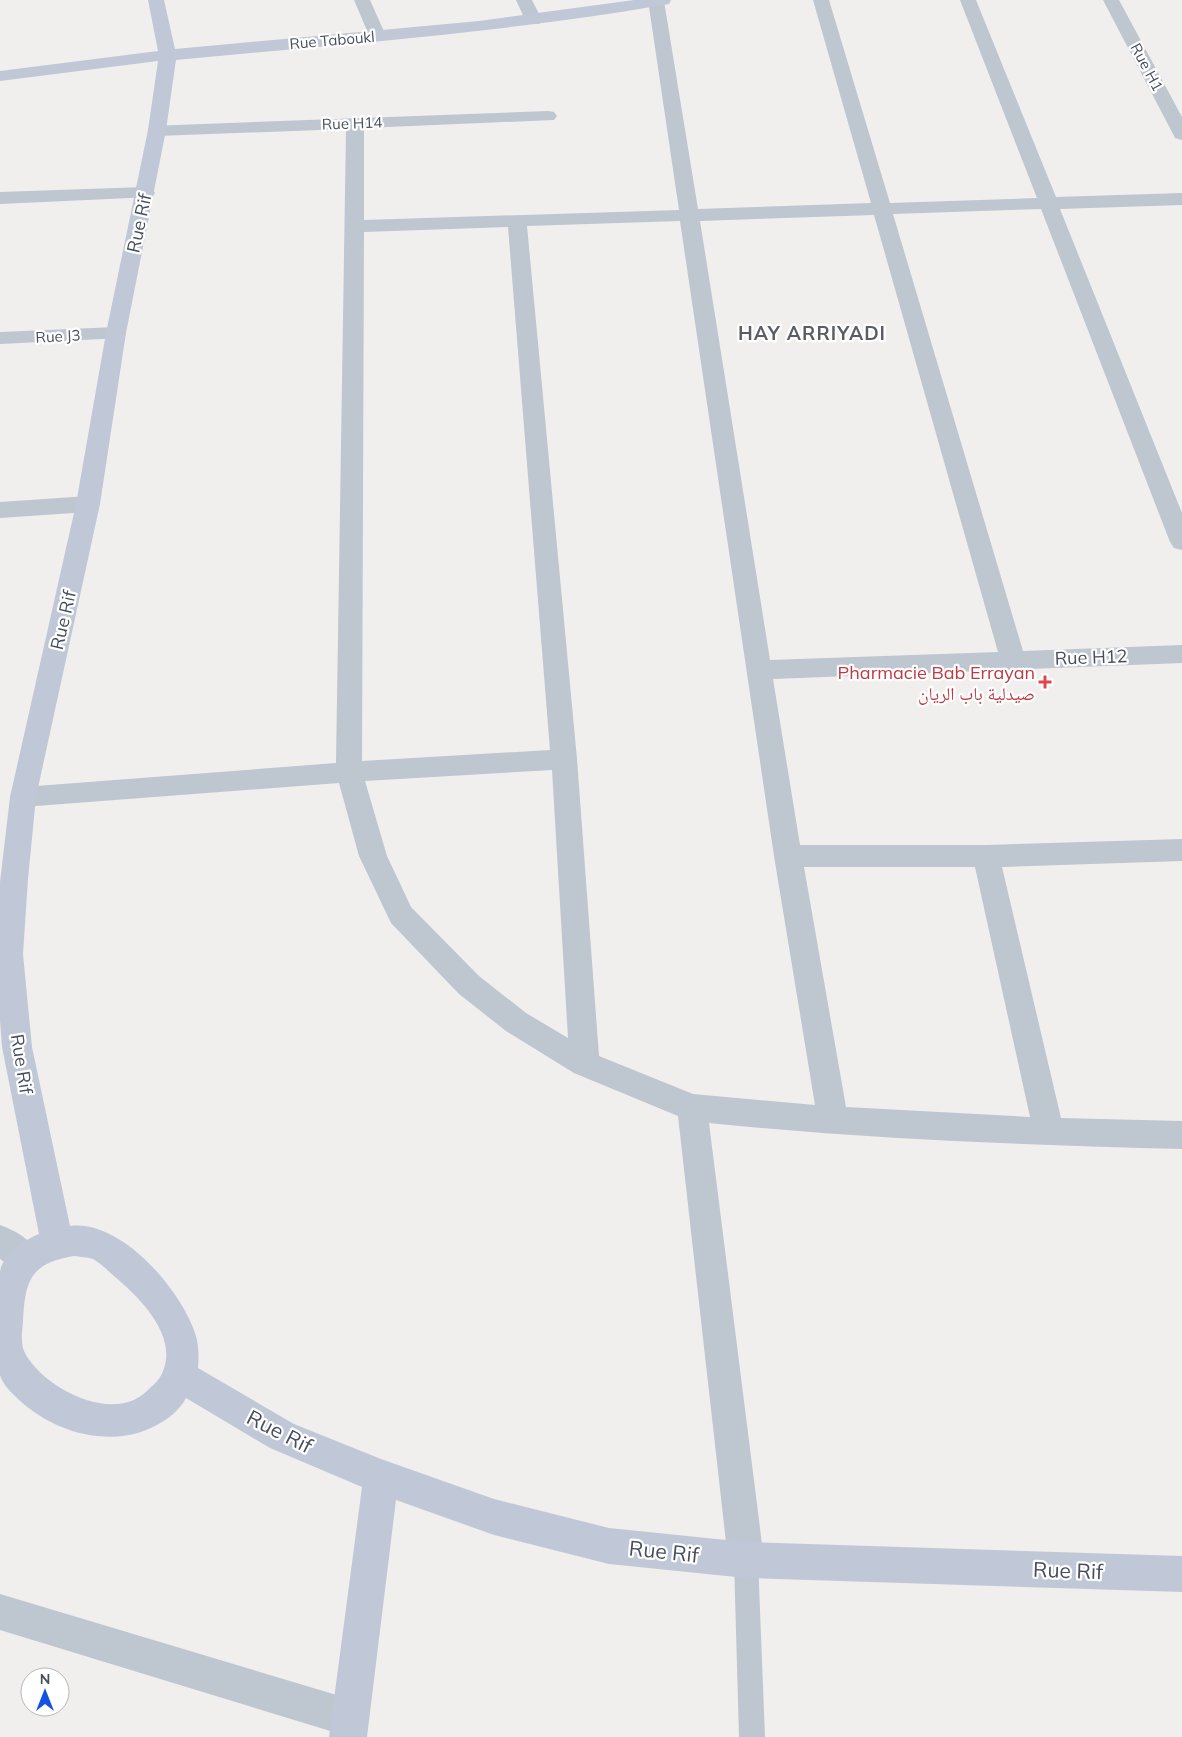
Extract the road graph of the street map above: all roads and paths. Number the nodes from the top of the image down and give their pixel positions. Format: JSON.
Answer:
{"nodes":[{"id":1,"x":156,"y":0,"type":"edge"},
{"id":2,"x":362,"y":0,"type":"edge"},
{"id":3,"x":524,"y":0,"type":"edge"},
{"id":4,"x":821,"y":0,"type":"edge"},
{"id":5,"x":968,"y":0,"type":"edge"},
{"id":6,"x":1111,"y":0,"type":"edge"},
{"id":7,"x":659,"y":1,"type":"edge"},
{"id":8,"x":533,"y":20,"type":"junction"},
{"id":9,"x":377,"y":36,"type":"junction"},
{"id":10,"x":168,"y":55,"type":"junction"},
{"id":11,"x":0,"y":76,"type":"edge"},
{"id":12,"x":548,"y":116,"type":"dead end"},
{"id":13,"x":355,"y":124,"type":"junction"},
{"id":14,"x":156,"y":130,"type":"junction"},
{"id":15,"x":1182,"y":134,"type":"edge"},
{"id":16,"x":145,"y":193,"type":"junction"},
{"id":17,"x":0,"y":198,"type":"edge"},
{"id":18,"x":1182,"y":199,"type":"edge"},
{"id":19,"x":1050,"y":203,"type":"junction"},
{"id":20,"x":882,"y":209,"type":"junction"},
{"id":21,"x":689,"y":215,"type":"junction"},
{"id":22,"x":517,"y":221,"type":"junction"},
{"id":23,"x":354,"y":226,"type":"junction"},
{"id":24,"x":116,"y":333,"type":"junction"},
{"id":25,"x":0,"y":338,"type":"edge"},
{"id":26,"x":88,"y":504,"type":"junction"},
{"id":27,"x":0,"y":510,"type":"edge"},
{"id":28,"x":1182,"y":542,"type":"edge"},
{"id":29,"x":1182,"y":654,"type":"edge"},
{"id":30,"x":1013,"y":660,"type":"junction"},
{"id":31,"x":760,"y":670,"type":"junction"},
{"id":32,"x":564,"y":759,"type":"junction"},
{"id":33,"x":349,"y":772,"type":"junction"},
{"id":34,"x":23,"y":797,"type":"junction"},
{"id":35,"x":1182,"y":850,"type":"edge"},
{"id":36,"x":788,"y":856,"type":"junction"},
{"id":37,"x":986,"y":856,"type":"junction"},
{"id":38,"x":4,"y":954,"type":"edge"},
{"id":39,"x":585,"y":1064,"type":"junction"},
{"id":40,"x":692,"y":1108,"type":"junction"},
{"id":41,"x":833,"y":1120,"type":"junction"},
{"id":42,"x":1050,"y":1132,"type":"junction"},
{"id":43,"x":1182,"y":1135,"type":"edge"},
{"id":44,"x":0,"y":1240,"type":"edge"},
{"id":45,"x":57,"y":1242,"type":"junction"},
{"id":46,"x":26,"y":1259,"type":"junction"},
{"id":47,"x":6,"y":1367,"type":"edge"},
{"id":48,"x":180,"y":1376,"type":"junction"},
{"id":49,"x":382,"y":1477,"type":"junction"},
{"id":50,"x":746,"y":1560,"type":"junction"},
{"id":51,"x":1182,"y":1574,"type":"edge"},
{"id":52,"x":0,"y":1612,"type":"edge"},
{"id":53,"x":349,"y":1728,"type":"edge"},
{"id":54,"x":752,"y":1737,"type":"edge"}],
"edges":[{"from":1,"to":10,"type":"street","name":"Rue Rif"},
{"from":2,"to":9,"type":"street"},
{"from":3,"to":8,"type":"street"},
{"from":4,"to":20,"type":"street"},
{"from":5,"to":19,"type":"street"},
{"from":6,"to":15,"type":"street","name":"Rue H1"},
{"from":7,"to":8,"type":"street","name":"Rue Taboukl"},
{"from":7,"to":21,"type":"street"},
{"from":8,"to":9,"type":"street","name":"Rue Taboukl"},
{"from":9,"to":10,"type":"street","name":"Rue Taboukl"},
{"from":10,"to":11,"type":"street","name":"Rue Taboukl"},
{"from":10,"to":14,"type":"street","name":"Rue Rif"},
{"from":12,"to":13,"type":"street","name":"Rue H14"},
{"from":13,"to":14,"type":"street","name":"Rue H14"},
{"from":13,"to":23,"type":"street"},
{"from":14,"to":16,"type":"street","name":"Rue Rif"},
{"from":16,"to":17,"type":"street"},
{"from":16,"to":24,"type":"street","name":"Rue Rif"},
{"from":18,"to":19,"type":"street"},
{"from":19,"to":20,"type":"street"},
{"from":19,"to":28,"type":"street"},
{"from":20,"to":21,"type":"street"},
{"from":20,"to":30,"type":"street"},
{"from":21,"to":22,"type":"street"},
{"from":21,"to":31,"type":"street"},
{"from":22,"to":23,"type":"street"},
{"from":22,"to":32,"type":"street"},
{"from":23,"to":33,"type":"street"},
{"from":24,"to":25,"type":"street","name":"Rue J3"},
{"from":24,"to":26,"type":"street","name":"Rue Rif"},
{"from":26,"to":27,"type":"street"},
{"from":26,"to":34,"type":"street","name":"Rue Rif"},
{"from":29,"to":30,"type":"street","name":"Rue H12"},
{"from":30,"to":31,"type":"street","name":"Rue H12"},
{"from":31,"to":36,"type":"street"},
{"from":32,"to":33,"type":"street"},
{"from":32,"to":39,"type":"street"},
{"from":33,"to":34,"type":"street"},
{"from":33,"to":39,"type":"street"},
{"from":34,"to":38,"type":"street","name":"Rue Rif"},
{"from":35,"to":37,"type":"street"},
{"from":36,"to":37,"type":"street"},
{"from":36,"to":41,"type":"street"},
{"from":37,"to":42,"type":"street"},
{"from":38,"to":45,"type":"street","name":"Rue Rif"},
{"from":39,"to":40,"type":"street"},
{"from":40,"to":41,"type":"street"},
{"from":40,"to":50,"type":"street"},
{"from":41,"to":42,"type":"street"},
{"from":42,"to":43,"type":"street"},
{"from":44,"to":46,"type":"street"},
{"from":45,"to":46,"type":"street"},
{"from":45,"to":48,"type":"street"},
{"from":46,"to":47,"type":"street"},
{"from":47,"to":48,"type":"street"},
{"from":48,"to":49,"type":"street","name":"Rue Rif"},
{"from":49,"to":50,"type":"street","name":"Rue Rif"},
{"from":49,"to":53,"type":"street"},
{"from":50,"to":51,"type":"street","name":"Rue Rif"},
{"from":50,"to":54,"type":"lane"},
{"from":52,"to":53,"type":"street"}]}
